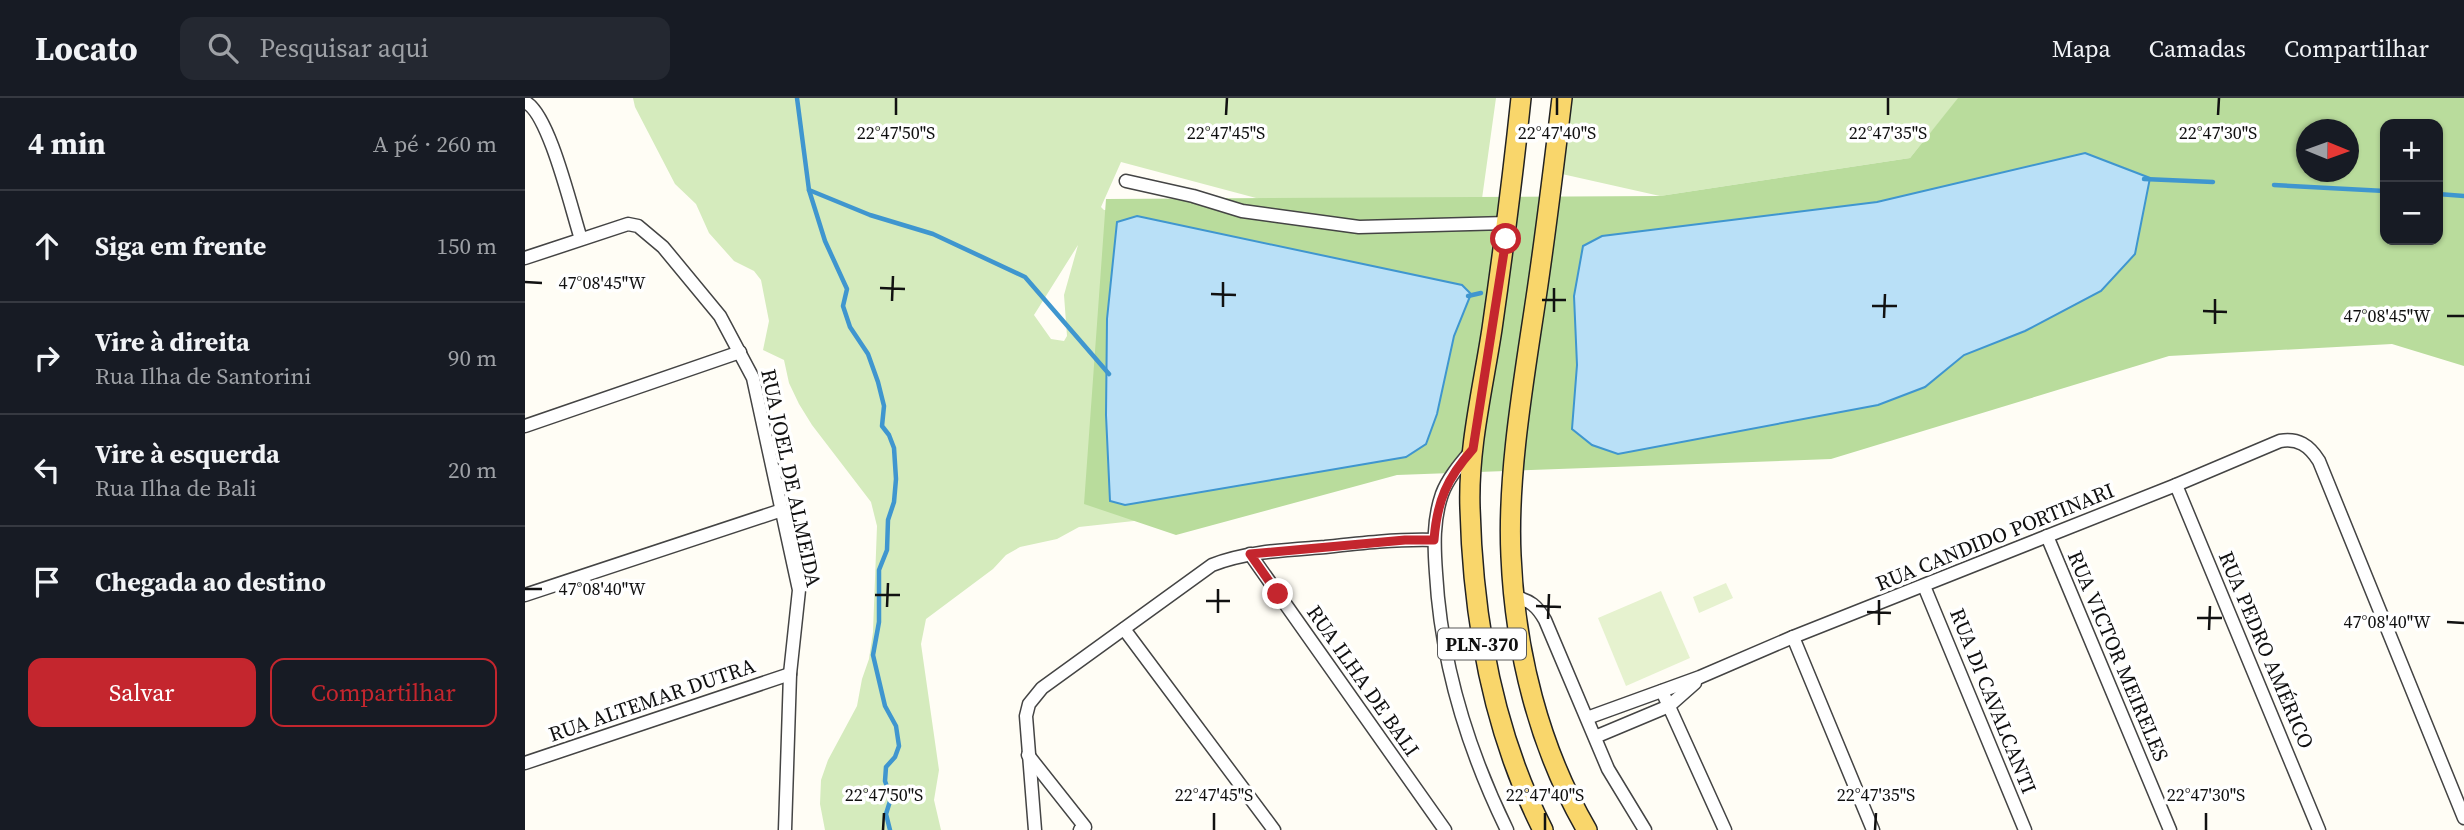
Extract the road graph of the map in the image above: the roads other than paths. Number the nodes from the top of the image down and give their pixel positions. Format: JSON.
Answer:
{"nodes":[{"id":1,"x":1521,"y":98,"type":"edge"},
{"id":2,"x":1562,"y":98,"type":"edge"},
{"id":3,"x":525,"y":102,"type":"edge"},
{"id":4,"x":1126,"y":181,"type":"dead end"},
{"id":5,"x":1507,"y":223,"type":"junction"},
{"id":6,"x":581,"y":239,"type":"junction"},
{"id":7,"x":525,"y":258,"type":"edge"},
{"id":8,"x":740,"y":352,"type":"junction"},
{"id":9,"x":525,"y":426,"type":"edge"},
{"id":10,"x":1473,"y":449,"type":"junction"},
{"id":11,"x":2176,"y":485,"type":"junction"},
{"id":12,"x":782,"y":509,"type":"junction"},
{"id":13,"x":2047,"y":536,"type":"junction"},
{"id":14,"x":1434,"y":540,"type":"junction"},
{"id":15,"x":1250,"y":554,"type":"junction"},
{"id":16,"x":1924,"y":586,"type":"junction"},
{"id":17,"x":525,"y":595,"type":"edge"},
{"id":18,"x":1514,"y":597,"type":"junction"},
{"id":19,"x":1124,"y":629,"type":"junction"},
{"id":20,"x":1793,"y":637,"type":"junction"},
{"id":21,"x":790,"y":674,"type":"junction"},
{"id":22,"x":1700,"y":677,"type":"junction"},
{"id":23,"x":1662,"y":691,"type":"junction"},
{"id":24,"x":1669,"y":706,"type":"junction"},
{"id":25,"x":1587,"y":718,"type":"junction"},
{"id":26,"x":1595,"y":737,"type":"junction"},
{"id":27,"x":1028,"y":755,"type":"junction"},
{"id":28,"x":525,"y":763,"type":"edge"},
{"id":29,"x":2464,"y":818,"type":"edge"},
{"id":30,"x":1084,"y":829,"type":"edge"},
{"id":31,"x":785,"y":830,"type":"edge"},
{"id":32,"x":1035,"y":830,"type":"edge"},
{"id":33,"x":1274,"y":830,"type":"edge"},
{"id":34,"x":1445,"y":830,"type":"edge"},
{"id":35,"x":1507,"y":830,"type":"edge"},
{"id":36,"x":1543,"y":830,"type":"edge"},
{"id":37,"x":1587,"y":830,"type":"edge"},
{"id":38,"x":1645,"y":830,"type":"edge"},
{"id":39,"x":1725,"y":830,"type":"edge"},
{"id":40,"x":1873,"y":830,"type":"edge"},
{"id":41,"x":2025,"y":830,"type":"edge"},
{"id":42,"x":2170,"y":830,"type":"edge"},
{"id":43,"x":2319,"y":830,"type":"edge"}],
"edges":[{"from":1,"to":5,"type":"main road","number":"PLN-370"},
{"from":2,"to":18,"type":"main road","number":"PLN-370"},
{"from":3,"to":6,"type":"street"},
{"from":4,"to":5,"type":"street"},
{"from":5,"to":10,"type":"main road","number":"PLN-370"},
{"from":6,"to":7,"type":"street"},
{"from":6,"to":8,"type":"street","name":"RUA JOEL DE ALMEIDA"},
{"from":8,"to":9,"type":"street"},
{"from":8,"to":12,"type":"street","name":"RUA JOEL DE ALMEIDA"},
{"from":10,"to":14,"type":"street"},
{"from":10,"to":36,"type":"main road","number":"PLN-370"},
{"from":11,"to":13,"type":"street","name":"RUA CANDIDO PORTINARI"},
{"from":11,"to":29,"type":"street","name":"RUA CANDIDO PORTINARI"},
{"from":11,"to":43,"type":"street","name":"RUA PEDRO AMÉRICO"},
{"from":12,"to":17,"type":"street"},
{"from":12,"to":21,"type":"street","name":"RUA JOEL DE ALMEIDA"},
{"from":13,"to":16,"type":"street","name":"RUA CANDIDO PORTINARI"},
{"from":13,"to":42,"type":"street","name":"RUA VICTOR MEIRELES"},
{"from":14,"to":15,"type":"street"},
{"from":14,"to":35,"type":"street"},
{"from":15,"to":19,"type":"street"},
{"from":15,"to":34,"type":"street","name":"RUA ILHA DE BALI"},
{"from":16,"to":20,"type":"street","name":"RUA CANDIDO PORTINARI"},
{"from":16,"to":41,"type":"street","name":"RUA DI CAVALCANTI"},
{"from":18,"to":25,"type":"street"},
{"from":18,"to":37,"type":"main road","number":"PLN-370"},
{"from":19,"to":27,"type":"street"},
{"from":19,"to":33,"type":"street"},
{"from":20,"to":22,"type":"street","name":"RUA CANDIDO PORTINARI"},
{"from":20,"to":40,"type":"street"},
{"from":21,"to":28,"type":"street","name":"RUA ALTEMAR DUTRA"},
{"from":21,"to":31,"type":"street","name":"RUA JOEL DE ALMEIDA"},
{"from":22,"to":23,"type":"street","name":"RUA CANDIDO PORTINARI"},
{"from":22,"to":24,"type":"street","name":"RUA CANDIDO PORTINARI"},
{"from":23,"to":24,"type":"street"},
{"from":23,"to":25,"type":"street","name":"RUA CANDIDO PORTINARI"},
{"from":24,"to":26,"type":"street","name":"RUA CANDIDO PORTINARI"},
{"from":24,"to":39,"type":"street"},
{"from":25,"to":26,"type":"street"},
{"from":26,"to":38,"type":"street"},
{"from":27,"to":30,"type":"street"},
{"from":27,"to":32,"type":"street"}]}
